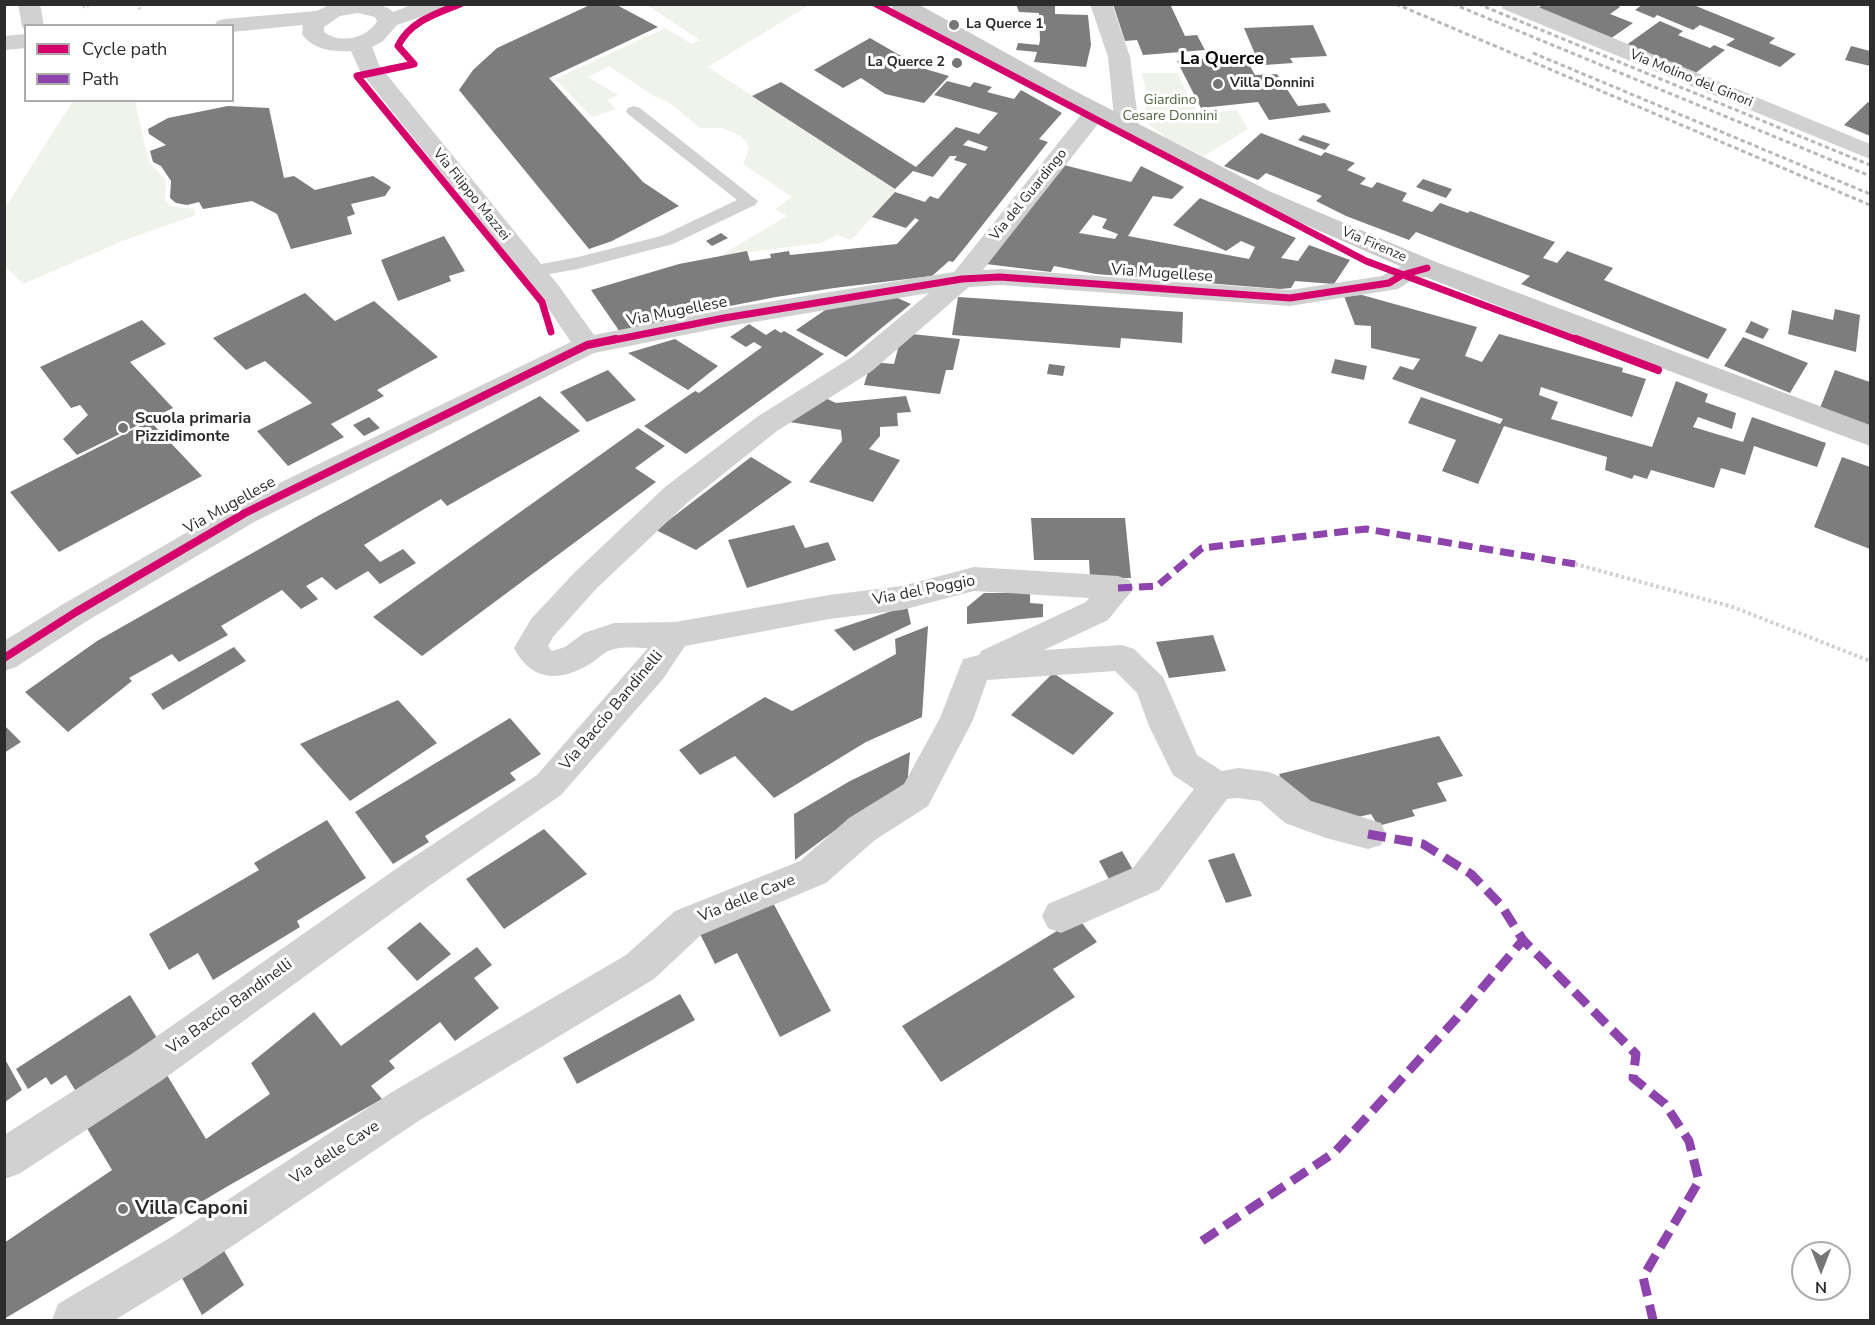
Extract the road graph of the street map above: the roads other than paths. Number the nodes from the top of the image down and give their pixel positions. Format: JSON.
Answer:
{"nodes":[{"id":1,"x":29,"y":4,"type":"edge"},
{"id":2,"x":436,"y":4,"type":"edge"},
{"id":3,"x":901,"y":4,"type":"edge"},
{"id":4,"x":1101,"y":4,"type":"edge"},
{"id":5,"x":1511,"y":4,"type":"edge"},
{"id":6,"x":378,"y":11,"type":"edge"},
{"id":7,"x":33,"y":24,"type":"edge"},
{"id":8,"x":317,"y":25,"type":"junction"},
{"id":9,"x":234,"y":26,"type":"edge"},
{"id":10,"x":234,"y":38,"type":"edge"},
{"id":11,"x":24,"y":41,"type":"edge"},
{"id":12,"x":4,"y":43,"type":"edge"},
{"id":13,"x":358,"y":43,"type":"junction"},
{"id":14,"x":24,"y":53,"type":"edge"},
{"id":15,"x":4,"y":55,"type":"edge"},
{"id":16,"x":634,"y":111,"type":"dead end"},
{"id":17,"x":1096,"y":111,"type":"junction"},
{"id":18,"x":1128,"y":127,"type":"junction"},
{"id":19,"x":1870,"y":152,"type":"edge"},
{"id":20,"x":1427,"y":268,"type":"junction"},
{"id":21,"x":532,"y":271,"type":"junction"},
{"id":22,"x":962,"y":279,"type":"junction"},
{"id":23,"x":587,"y":345,"type":"junction"},
{"id":24,"x":1870,"y":436,"type":"edge"},
{"id":25,"x":675,"y":634,"type":"junction"},
{"id":26,"x":4,"y":658,"type":"edge"},
{"id":27,"x":975,"y":668,"type":"junction"},
{"id":28,"x":1217,"y":786,"type":"junction"},
{"id":29,"x":1368,"y":834,"type":"dead end"},
{"id":30,"x":1061,"y":916,"type":"dead end"},
{"id":31,"x":4,"y":1159,"type":"edge"},
{"id":32,"x":74,"y":1320,"type":"edge"}],
"edges":[{"from":1,"to":7,"type":"street"},
{"from":2,"to":6,"type":"street"},
{"from":3,"to":17,"type":"main road","name":"Via Firenze"},
{"from":4,"to":18,"type":"street"},
{"from":5,"to":19,"type":"street","name":"Via Molino del Ginori"},
{"from":6,"to":8,"type":"street"},
{"from":6,"to":13,"type":"street"},
{"from":8,"to":9,"type":"street"},
{"from":8,"to":10,"type":"street"},
{"from":8,"to":13,"type":"street"},
{"from":11,"to":12,"type":"street"},
{"from":13,"to":21,"type":"street","name":"Via Filippo Mazzei"},
{"from":14,"to":15,"type":"street"},
{"from":16,"to":21,"type":"lane"},
{"from":17,"to":18,"type":"main road","name":"Via Firenze"},
{"from":17,"to":22,"type":"street","name":"Via del Guardingo"},
{"from":18,"to":20,"type":"main road","name":"Via Firenze"},
{"from":20,"to":22,"type":"street","name":"Via Mugellese"},
{"from":20,"to":24,"type":"main road","name":"Via Firenze"},
{"from":21,"to":23,"type":"street","name":"Via Filippo Mazzei"},
{"from":22,"to":23,"type":"street","name":"Via Mugellese"},
{"from":22,"to":25,"type":"street","name":"Via Baccio Bandinelli"},
{"from":23,"to":26,"type":"street","name":"Via Mugellese"},
{"from":25,"to":27,"type":"street","name":"Via del Poggio"},
{"from":25,"to":31,"type":"street","name":"Via Baccio Bandinelli"},
{"from":27,"to":28,"type":"street"},
{"from":27,"to":32,"type":"street","name":"Via delle Cave"},
{"from":28,"to":29,"type":"street"},
{"from":28,"to":30,"type":"street"}]}
